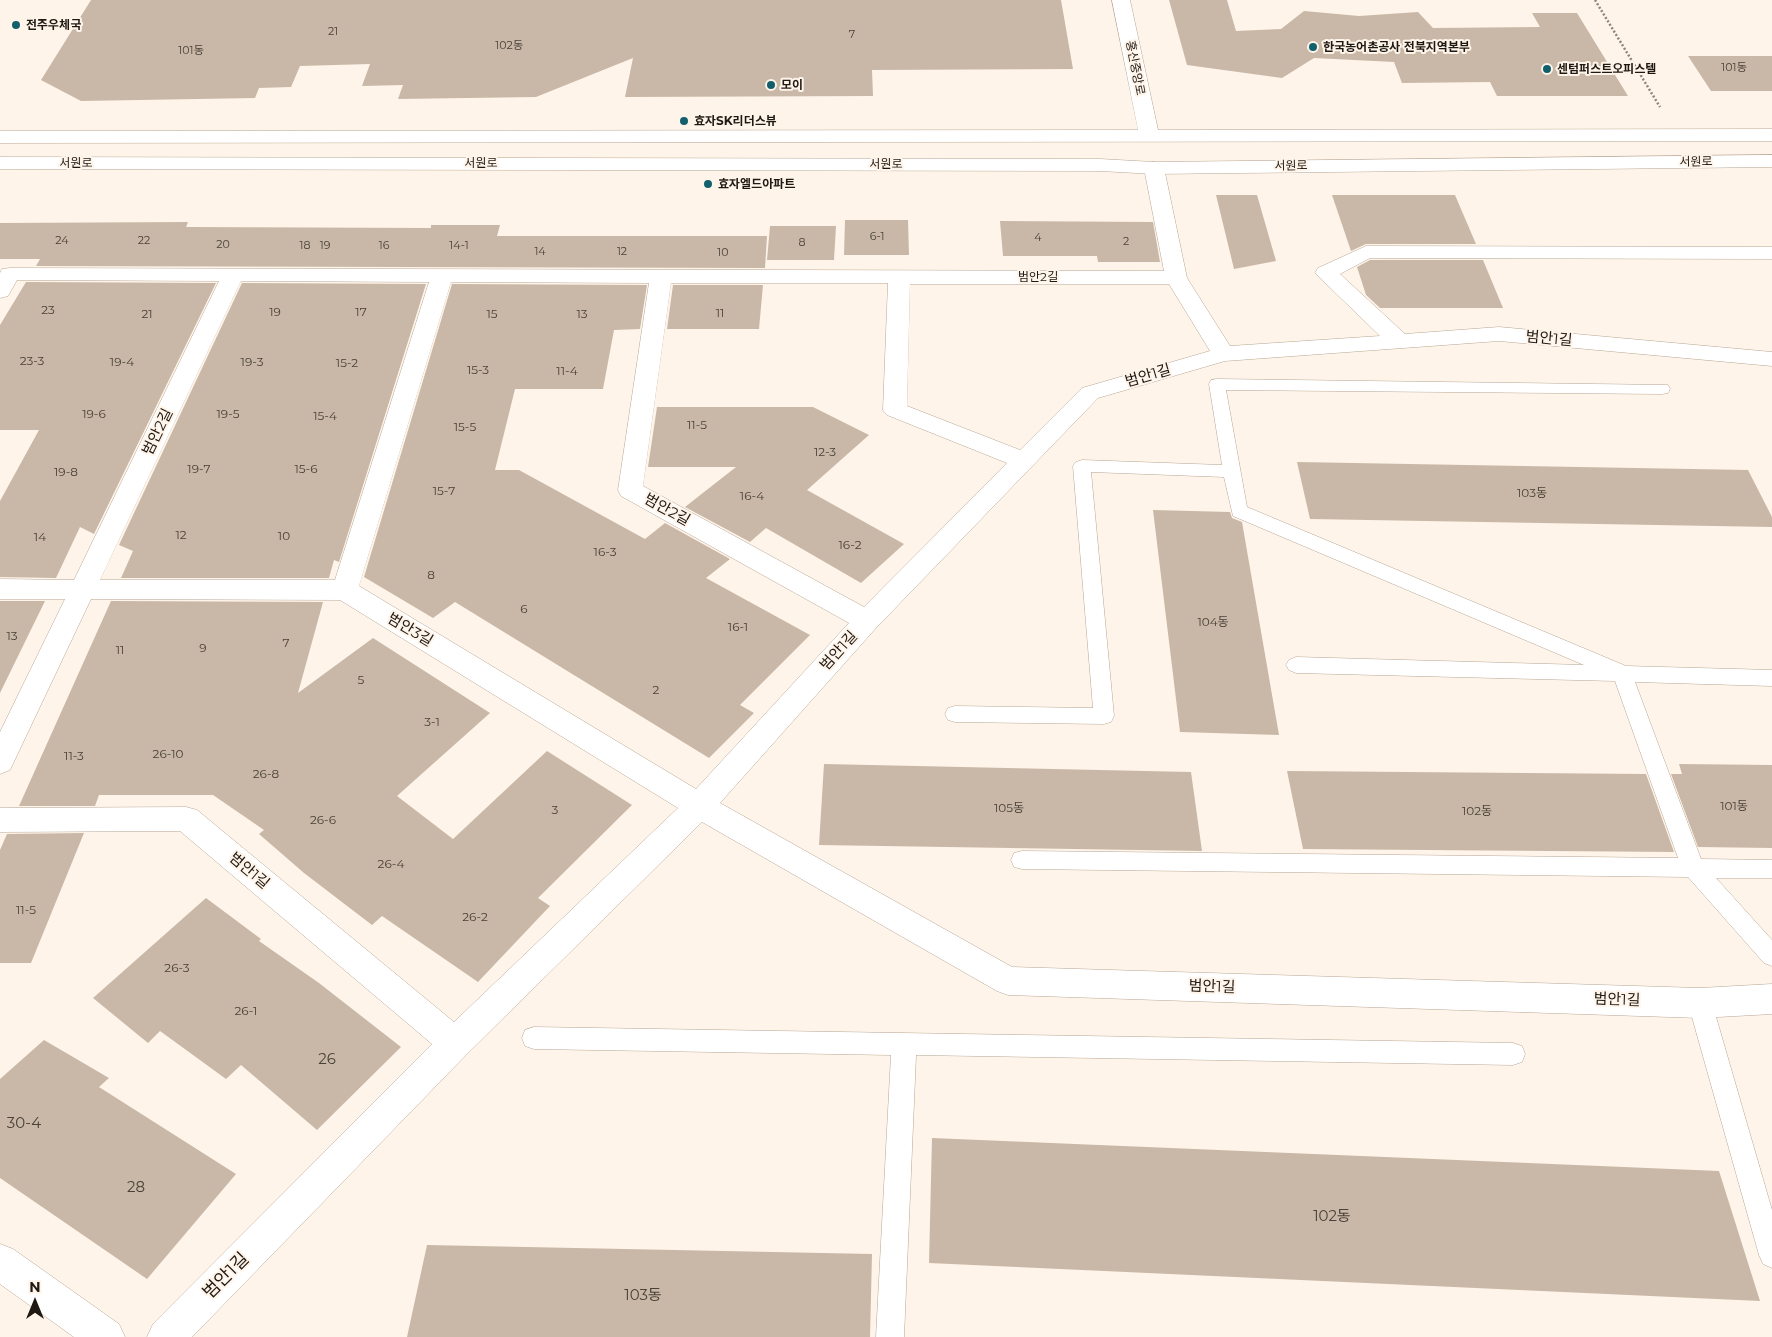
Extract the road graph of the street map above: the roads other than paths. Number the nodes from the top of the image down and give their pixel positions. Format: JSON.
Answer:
{"nodes":[{"id":1,"x":1121,"y":0,"type":"edge"},
{"id":2,"x":0,"y":133,"type":"edge"},
{"id":3,"x":1772,"y":134,"type":"edge"},
{"id":4,"x":1149,"y":135,"type":"junction"},
{"id":5,"x":1772,"y":161,"type":"edge"},
{"id":6,"x":0,"y":164,"type":"edge"},
{"id":7,"x":1154,"y":168,"type":"junction"},
{"id":8,"x":1772,"y":253,"type":"edge"},
{"id":9,"x":233,"y":275,"type":"junction"},
{"id":10,"x":442,"y":276,"type":"junction"},
{"id":11,"x":661,"y":276,"type":"junction"},
{"id":12,"x":899,"y":277,"type":"junction"},
{"id":13,"x":1176,"y":278,"type":"junction"},
{"id":14,"x":0,"y":291,"type":"edge"},
{"id":15,"x":1398,"y":340,"type":"junction"},
{"id":16,"x":1224,"y":354,"type":"junction"},
{"id":17,"x":1772,"y":359,"type":"edge"},
{"id":18,"x":1662,"y":389,"type":"dead end"},
{"id":19,"x":1024,"y":461,"type":"junction"},
{"id":20,"x":1232,"y":471,"type":"junction"},
{"id":21,"x":0,"y":589,"type":"edge"},
{"id":22,"x":83,"y":589,"type":"junction"},
{"id":23,"x":345,"y":590,"type":"junction"},
{"id":24,"x":867,"y":620,"type":"junction"},
{"id":25,"x":1296,"y":665,"type":"dead end"},
{"id":26,"x":1622,"y":673,"type":"junction"},
{"id":27,"x":1772,"y":678,"type":"edge"},
{"id":28,"x":954,"y":714,"type":"dead end"},
{"id":29,"x":0,"y":762,"type":"edge"},
{"id":30,"x":699,"y":806,"type":"junction"},
{"id":31,"x":0,"y":820,"type":"edge"},
{"id":32,"x":1022,"y":860,"type":"dead end"},
{"id":33,"x":1694,"y":868,"type":"junction"},
{"id":34,"x":1772,"y":869,"type":"edge"},
{"id":35,"x":1772,"y":956,"type":"edge"},
{"id":36,"x":1772,"y":999,"type":"edge"},
{"id":37,"x":1700,"y":1003,"type":"junction"},
{"id":38,"x":534,"y":1038,"type":"dead end"},
{"id":39,"x":455,"y":1043,"type":"junction"},
{"id":40,"x":904,"y":1044,"type":"junction"},
{"id":41,"x":1513,"y":1054,"type":"dead end"},
{"id":42,"x":1772,"y":1255,"type":"edge"},
{"id":43,"x":0,"y":1262,"type":"edge"},
{"id":44,"x":106,"y":1337,"type":"edge"},
{"id":45,"x":166,"y":1337,"type":"edge"},
{"id":46,"x":890,"y":1337,"type":"edge"}],
"edges":[{"from":1,"to":4,"type":"street","name":"홍산중앙로"},
{"from":2,"to":4,"type":"street","name":"서원로"},
{"from":3,"to":4,"type":"street","name":"서원로"},
{"from":5,"to":7,"type":"street","name":"서원로"},
{"from":6,"to":7,"type":"street","name":"서원로"},
{"from":7,"to":13,"type":"street"},
{"from":8,"to":15,"type":"street"},
{"from":9,"to":10,"type":"street","name":"범안2길"},
{"from":9,"to":14,"type":"street","name":"범안2길"},
{"from":9,"to":22,"type":"street","name":"범안2길"},
{"from":10,"to":11,"type":"street","name":"범안2길"},
{"from":10,"to":23,"type":"street"},
{"from":11,"to":12,"type":"street","name":"범안2길"},
{"from":11,"to":24,"type":"street","name":"범안2길"},
{"from":12,"to":13,"type":"street","name":"범안2길"},
{"from":12,"to":19,"type":"street"},
{"from":13,"to":16,"type":"street"},
{"from":15,"to":16,"type":"street","name":"범안1길"},
{"from":15,"to":17,"type":"street","name":"범안1길"},
{"from":16,"to":19,"type":"street","name":"범안1길"},
{"from":18,"to":20,"type":"lane"},
{"from":19,"to":24,"type":"street","name":"범안1길"},
{"from":20,"to":26,"type":"lane"},
{"from":20,"to":28,"type":"lane"},
{"from":21,"to":22,"type":"street"},
{"from":22,"to":23,"type":"street"},
{"from":22,"to":29,"type":"street"},
{"from":23,"to":30,"type":"street","name":"범안3길"},
{"from":24,"to":30,"type":"street","name":"범안1길"},
{"from":25,"to":26,"type":"lane"},
{"from":26,"to":27,"type":"lane"},
{"from":26,"to":33,"type":"lane"},
{"from":30,"to":37,"type":"street","name":"범안1길"},
{"from":30,"to":39,"type":"street","name":"범안1길"},
{"from":31,"to":39,"type":"street","name":"범안1길"},
{"from":32,"to":33,"type":"lane"},
{"from":33,"to":34,"type":"lane"},
{"from":33,"to":35,"type":"lane"},
{"from":36,"to":37,"type":"street","name":"범안1길"},
{"from":37,"to":42,"type":"lane"},
{"from":38,"to":40,"type":"lane"},
{"from":39,"to":45,"type":"street","name":"범안1길"},
{"from":40,"to":41,"type":"lane"},
{"from":40,"to":46,"type":"lane"},
{"from":43,"to":44,"type":"street"}]}
